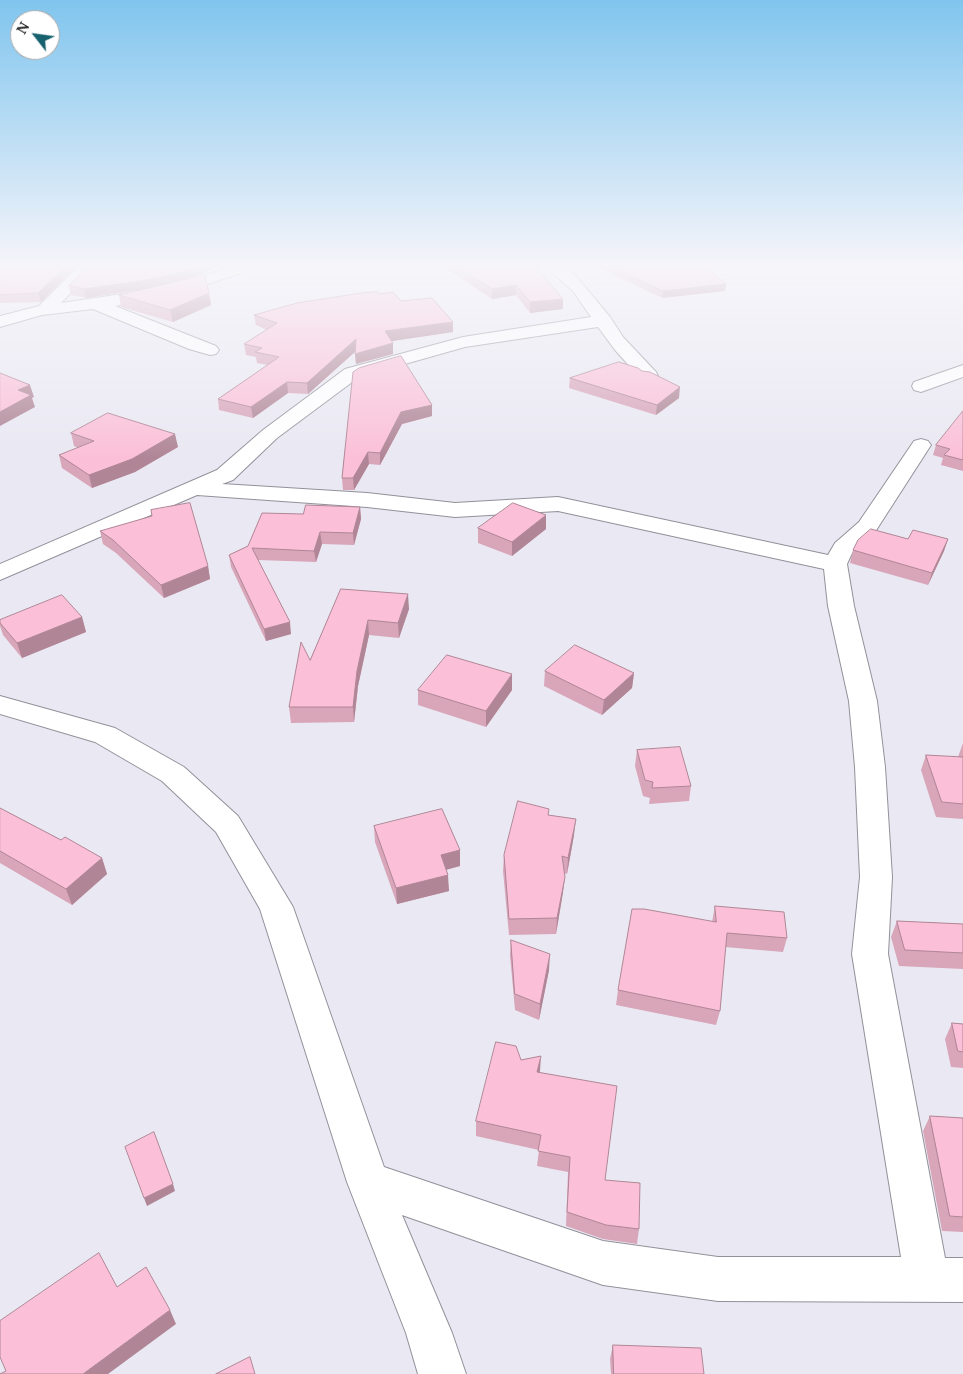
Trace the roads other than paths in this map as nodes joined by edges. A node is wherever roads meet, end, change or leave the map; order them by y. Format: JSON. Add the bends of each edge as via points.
{"nodes":[{"id":1,"x":154,"y":329,"type":"edge"},
{"id":2,"x":543,"y":329,"type":"edge"},
{"id":3,"x":609,"y":329,"type":"edge"},
{"id":4,"x":210,"y":350,"type":"dead end"},
{"id":5,"x":963,"y":371,"type":"edge"},
{"id":6,"x":649,"y":376,"type":"edge"},
{"id":7,"x":921,"y":386,"type":"dead end"},
{"id":8,"x":921,"y":445,"type":"dead end"},
{"id":9,"x":196,"y":488,"type":"junction"},
{"id":10,"x":835,"y":564,"type":"junction"},
{"id":11,"x":0,"y":573,"type":"edge"},
{"id":12,"x":0,"y":705,"type":"edge"},
{"id":13,"x":368,"y":1182,"type":"junction"},
{"id":14,"x":945,"y":1279,"type":"edge"},
{"id":15,"x":442,"y":1374,"type":"edge"}],
"edges":[{"from":1,"to":4,"type":"street"},
{"from":2,"to":9,"type":"street","via":[[462,342],[352,373],[270,434],[225,475]]},
{"from":3,"to":6,"type":"street"},
{"from":5,"to":7,"type":"street"},
{"from":8,"to":10,"type":"street","via":[[867,527],[844,548]]},
{"from":9,"to":10,"type":"street","via":[[311,495],[456,510],[558,504]]},
{"from":9,"to":11,"type":"street"},
{"from":10,"to":14,"type":"street","via":[[840,606],[863,701],[870,767],[876,877],[870,954]]},
{"from":12,"to":13,"type":"street","via":[[105,735],[173,774],[227,824],[276,906]]},
{"from":13,"to":14,"type":"street","via":[[603,1263],[718,1279]]},
{"from":13,"to":15,"type":"street","via":[[429,1333]]}]}
